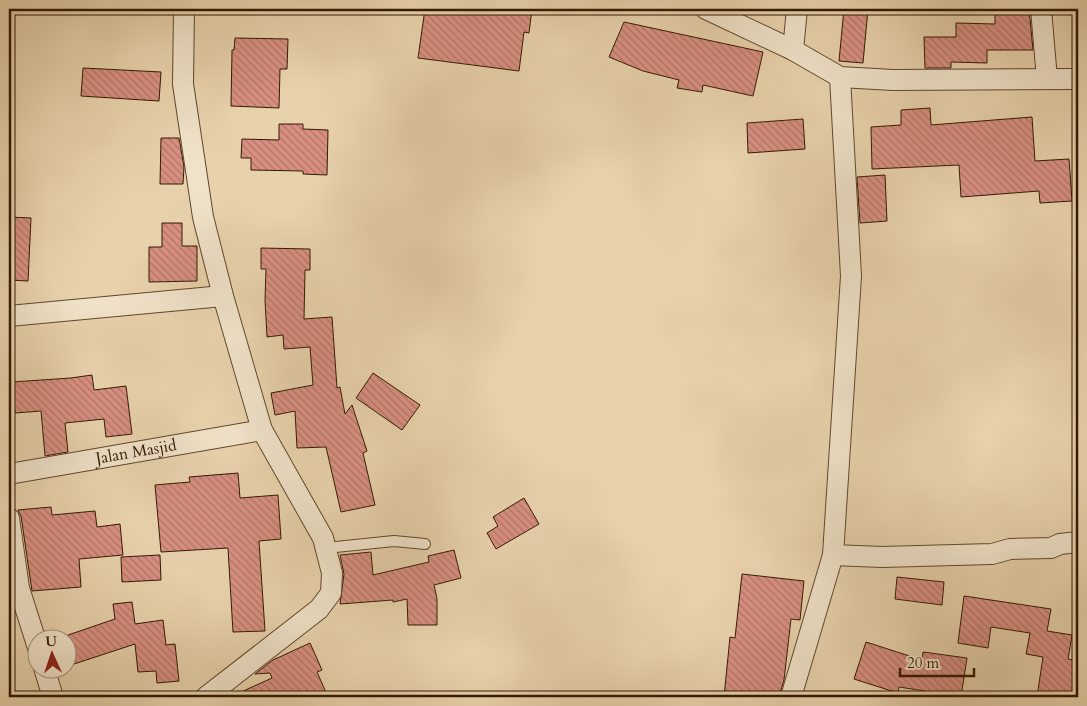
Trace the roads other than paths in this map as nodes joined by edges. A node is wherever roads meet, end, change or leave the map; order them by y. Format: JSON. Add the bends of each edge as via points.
{"nodes":[{"id":1,"x":184,"y":9,"type":"edge"},
{"id":2,"x":706,"y":9,"type":"edge"},
{"id":3,"x":797,"y":9,"type":"edge"},
{"id":4,"x":1041,"y":9,"type":"edge"},
{"id":5,"x":793,"y":50,"type":"junction"},
{"id":6,"x":840,"y":77,"type":"junction"},
{"id":7,"x":1047,"y":79,"type":"junction"},
{"id":8,"x":1078,"y":79,"type":"edge"},
{"id":9,"x":222,"y":296,"type":"junction"},
{"id":10,"x":9,"y":316,"type":"edge"},
{"id":11,"x":262,"y":430,"type":"junction"},
{"id":12,"x":9,"y":474,"type":"edge"},
{"id":13,"x":9,"y":518,"type":"edge"},
{"id":14,"x":1078,"y":542,"type":"edge"},
{"id":15,"x":425,"y":544,"type":"dead end"},
{"id":16,"x":326,"y":548,"type":"junction"},
{"id":17,"x":833,"y":556,"type":"junction"},
{"id":18,"x":32,"y":628,"type":"edge"},
{"id":19,"x":47,"y":678,"type":"edge"},
{"id":20,"x":53,"y":697,"type":"edge"},
{"id":21,"x":206,"y":697,"type":"edge"},
{"id":22,"x":791,"y":697,"type":"edge"}],
"edges":[{"from":1,"to":9,"type":"street","via":[[184,93],[203,217]]},
{"from":2,"to":5,"type":"street"},
{"from":3,"to":5,"type":"street"},
{"from":4,"to":7,"type":"street"},
{"from":5,"to":6,"type":"street"},
{"from":6,"to":7,"type":"street"},
{"from":6,"to":17,"type":"street","via":[[851,276]]},
{"from":7,"to":8,"type":"street"},
{"from":9,"to":10,"type":"street"},
{"from":9,"to":11,"type":"street"},
{"from":11,"to":12,"type":"street","name":"Jalan Masjid"},
{"from":11,"to":16,"type":"street"},
{"from":13,"to":18,"type":"street","via":[[19,588]]},
{"from":14,"to":17,"type":"street","via":[[992,554]]},
{"from":15,"to":16,"type":"lane","via":[[394,541]]},
{"from":16,"to":21,"type":"street","via":[[332,573],[330,593],[319,609]]},
{"from":17,"to":22,"type":"street"},
{"from":19,"to":20,"type":"street"}]}
